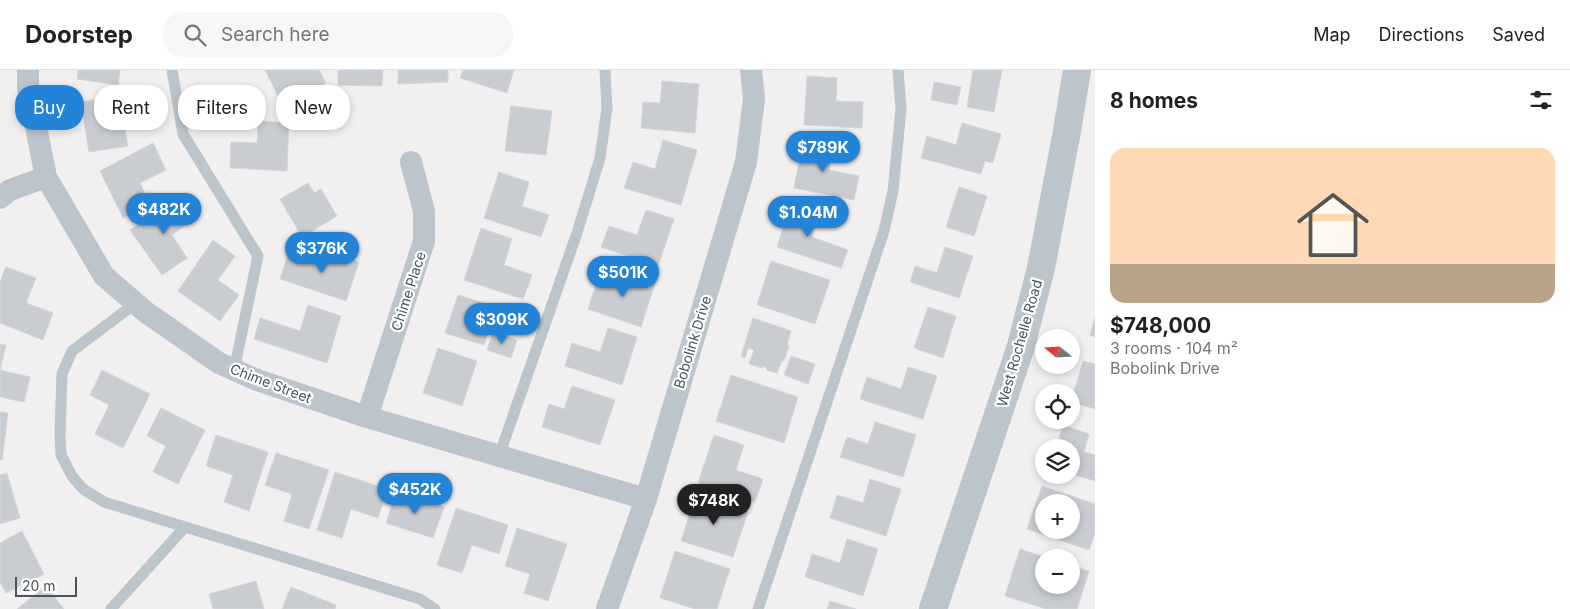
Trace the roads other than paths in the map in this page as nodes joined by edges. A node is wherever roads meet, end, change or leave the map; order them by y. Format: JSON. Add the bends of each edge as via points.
{"nodes":[{"id":1,"x":28,"y":70,"type":"edge"},
{"id":2,"x":172,"y":70,"type":"edge"},
{"id":3,"x":604,"y":70,"type":"edge"},
{"id":4,"x":751,"y":70,"type":"edge"},
{"id":5,"x":898,"y":70,"type":"edge"},
{"id":6,"x":1077,"y":70,"type":"edge"},
{"id":7,"x":411,"y":162,"type":"dead end"},
{"id":8,"x":46,"y":177,"type":"junction"},
{"id":9,"x":0,"y":198,"type":"edge"},
{"id":10,"x":136,"y":303,"type":"junction"},
{"id":11,"x":234,"y":370,"type":"junction"},
{"id":12,"x":367,"y":417,"type":"junction"},
{"id":13,"x":499,"y":456,"type":"junction"},
{"id":14,"x":646,"y":499,"type":"junction"},
{"id":15,"x":186,"y":527,"type":"junction"},
{"id":16,"x":111,"y":609,"type":"edge"},
{"id":17,"x":435,"y":609,"type":"edge"},
{"id":18,"x":607,"y":609,"type":"edge"},
{"id":19,"x":758,"y":609,"type":"edge"},
{"id":20,"x":933,"y":609,"type":"edge"}],
"edges":[{"from":1,"to":8,"type":"street","name":"Chime Street","via":[[28,86]]},
{"from":2,"to":11,"type":"lane","via":[[183,134],[258,256]]},
{"from":3,"to":13,"type":"lane","via":[[607,108],[600,158]]},
{"from":4,"to":14,"type":"street","name":"Bobolink Drive","via":[[754,99],[746,162]]},
{"from":5,"to":19,"type":"lane","via":[[900,118],[893,191],[884,231]]},
{"from":6,"to":20,"type":"street","name":"West Rochelle Road","via":[[1041,268],[1021,346]]},
{"from":7,"to":12,"type":"street","name":"Chime Place","via":[[424,211],[424,241]]},
{"from":8,"to":9,"type":"street","via":[[10,190]]},
{"from":8,"to":10,"type":"street","name":"Chime Street","via":[[104,276]]},
{"from":10,"to":11,"type":"street","name":"Chime Street"},
{"from":10,"to":15,"type":"lane","via":[[72,351],[62,374],[62,455],[72,476],[83,489],[104,502]]},
{"from":11,"to":12,"type":"street","name":"Chime Street"},
{"from":12,"to":13,"type":"street","name":"Chime Street"},
{"from":13,"to":14,"type":"street","name":"Chime Street"},
{"from":14,"to":18,"type":"street","name":"Bobolink Drive"},
{"from":15,"to":16,"type":"lane"},
{"from":15,"to":17,"type":"lane","via":[[420,598]]}]}
